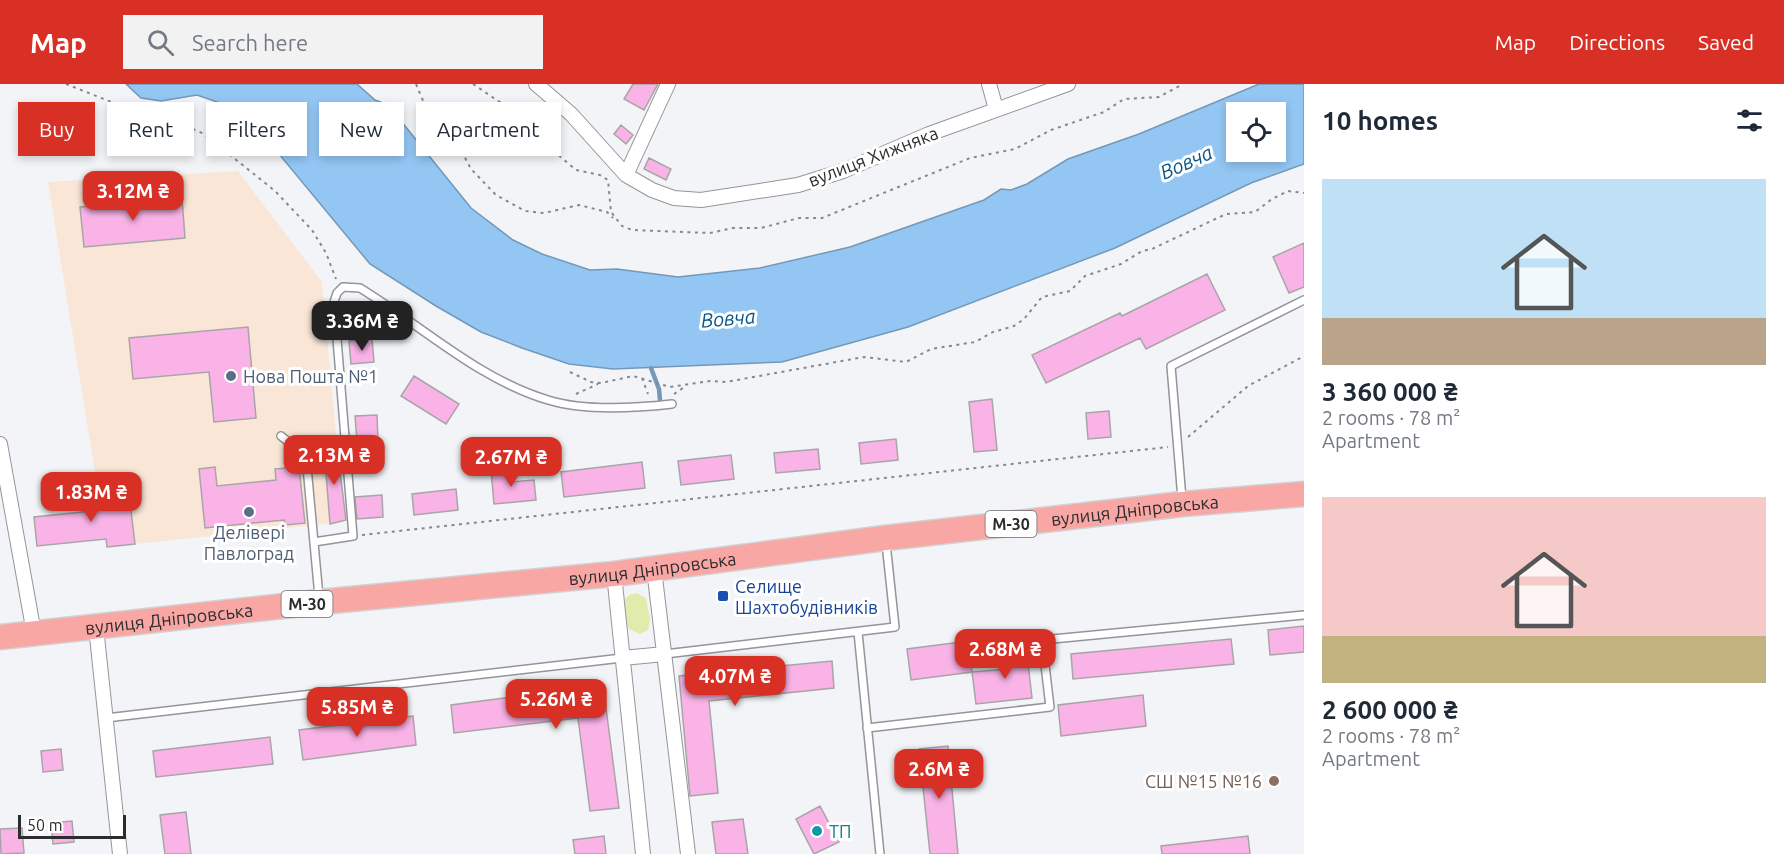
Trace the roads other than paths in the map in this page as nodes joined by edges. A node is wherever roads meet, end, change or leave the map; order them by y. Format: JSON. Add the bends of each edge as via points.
{"nodes":[{"id":1,"x":536,"y":84,"type":"edge"},
{"id":2,"x":668,"y":84,"type":"edge"},
{"id":3,"x":989,"y":84,"type":"edge"},
{"id":4,"x":1068,"y":84,"type":"edge"},
{"id":5,"x":996,"y":109,"type":"junction"},
{"id":6,"x":626,"y":175,"type":"junction"},
{"id":7,"x":1304,"y":300,"type":"edge"},
{"id":8,"x":672,"y":404,"type":"dead end"},
{"id":9,"x":281,"y":436,"type":"dead end"},
{"id":10,"x":0,"y":444,"type":"edge"},
{"id":11,"x":1304,"y":494,"type":"edge"},
{"id":12,"x":1183,"y":504,"type":"junction"},
{"id":13,"x":885,"y":538,"type":"junction"},
{"id":14,"x":314,"y":542,"type":"junction"},
{"id":15,"x":654,"y":569,"type":"junction"},
{"id":16,"x":614,"y":574,"type":"junction"},
{"id":17,"x":320,"y":602,"type":"junction"},
{"id":18,"x":1304,"y":615,"type":"edge"},
{"id":19,"x":96,"y":627,"type":"junction"},
{"id":20,"x":858,"y":632,"type":"junction"},
{"id":21,"x":34,"y":633,"type":"junction"},
{"id":22,"x":0,"y":637,"type":"edge"},
{"id":23,"x":665,"y":654,"type":"junction"},
{"id":24,"x":622,"y":658,"type":"junction"},
{"id":25,"x":106,"y":718,"type":"junction"},
{"id":26,"x":867,"y":729,"type":"junction"},
{"id":27,"x":120,"y":854,"type":"edge"},
{"id":28,"x":642,"y":854,"type":"edge"},
{"id":29,"x":688,"y":854,"type":"edge"},
{"id":30,"x":880,"y":854,"type":"edge"}],
"edges":[{"from":1,"to":6,"type":"street","name":"вулиця Хижняка","via":[[571,114]]},
{"from":2,"to":6,"type":"street"},
{"from":3,"to":5,"type":"street"},
{"from":4,"to":5,"type":"street","name":"вулиця Хижняка"},
{"from":5,"to":6,"type":"street","name":"вулиця Хижняка","via":[[843,171],[798,185],[701,200],[674,198]]},
{"from":7,"to":12,"type":"lane","via":[[1171,366]]},
{"from":8,"to":14,"type":"lane","via":[[615,408],[550,401],[484,372],[360,288],[343,287],[334,302],[353,536]]},
{"from":9,"to":14,"type":"lane","via":[[306,456]]},
{"from":10,"to":21,"type":"street"},
{"from":11,"to":12,"type":"highway","name":"вулиця Дніпровська","number":"М-30"},
{"from":12,"to":13,"type":"highway","name":"вулиця Дніпровська","number":"М-30"},
{"from":13,"to":15,"type":"highway","name":"вулиця Дніпровська","number":"М-30"},
{"from":13,"to":20,"type":"lane","via":[[895,627]]},
{"from":14,"to":17,"type":"lane"},
{"from":15,"to":16,"type":"highway","name":"вулиця Дніпровська","number":"М-30"},
{"from":15,"to":23,"type":"street"},
{"from":16,"to":17,"type":"highway","name":"вулиця Дніпровська","number":"М-30"},
{"from":16,"to":24,"type":"street"},
{"from":17,"to":19,"type":"highway","name":"вулиця Дніпровська","number":"М-30"},
{"from":18,"to":26,"type":"lane","via":[[1042,640],[1050,708]]},
{"from":19,"to":21,"type":"highway","name":"вулиця Дніпровська","number":"М-30"},
{"from":19,"to":25,"type":"street"},
{"from":20,"to":23,"type":"lane"},
{"from":20,"to":26,"type":"lane"},
{"from":21,"to":22,"type":"highway","name":"вулиця Дніпровська","number":"М-30"},
{"from":23,"to":24,"type":"street"},
{"from":23,"to":29,"type":"street"},
{"from":24,"to":25,"type":"lane"},
{"from":24,"to":28,"type":"street"},
{"from":25,"to":27,"type":"street"},
{"from":26,"to":30,"type":"lane"}]}
